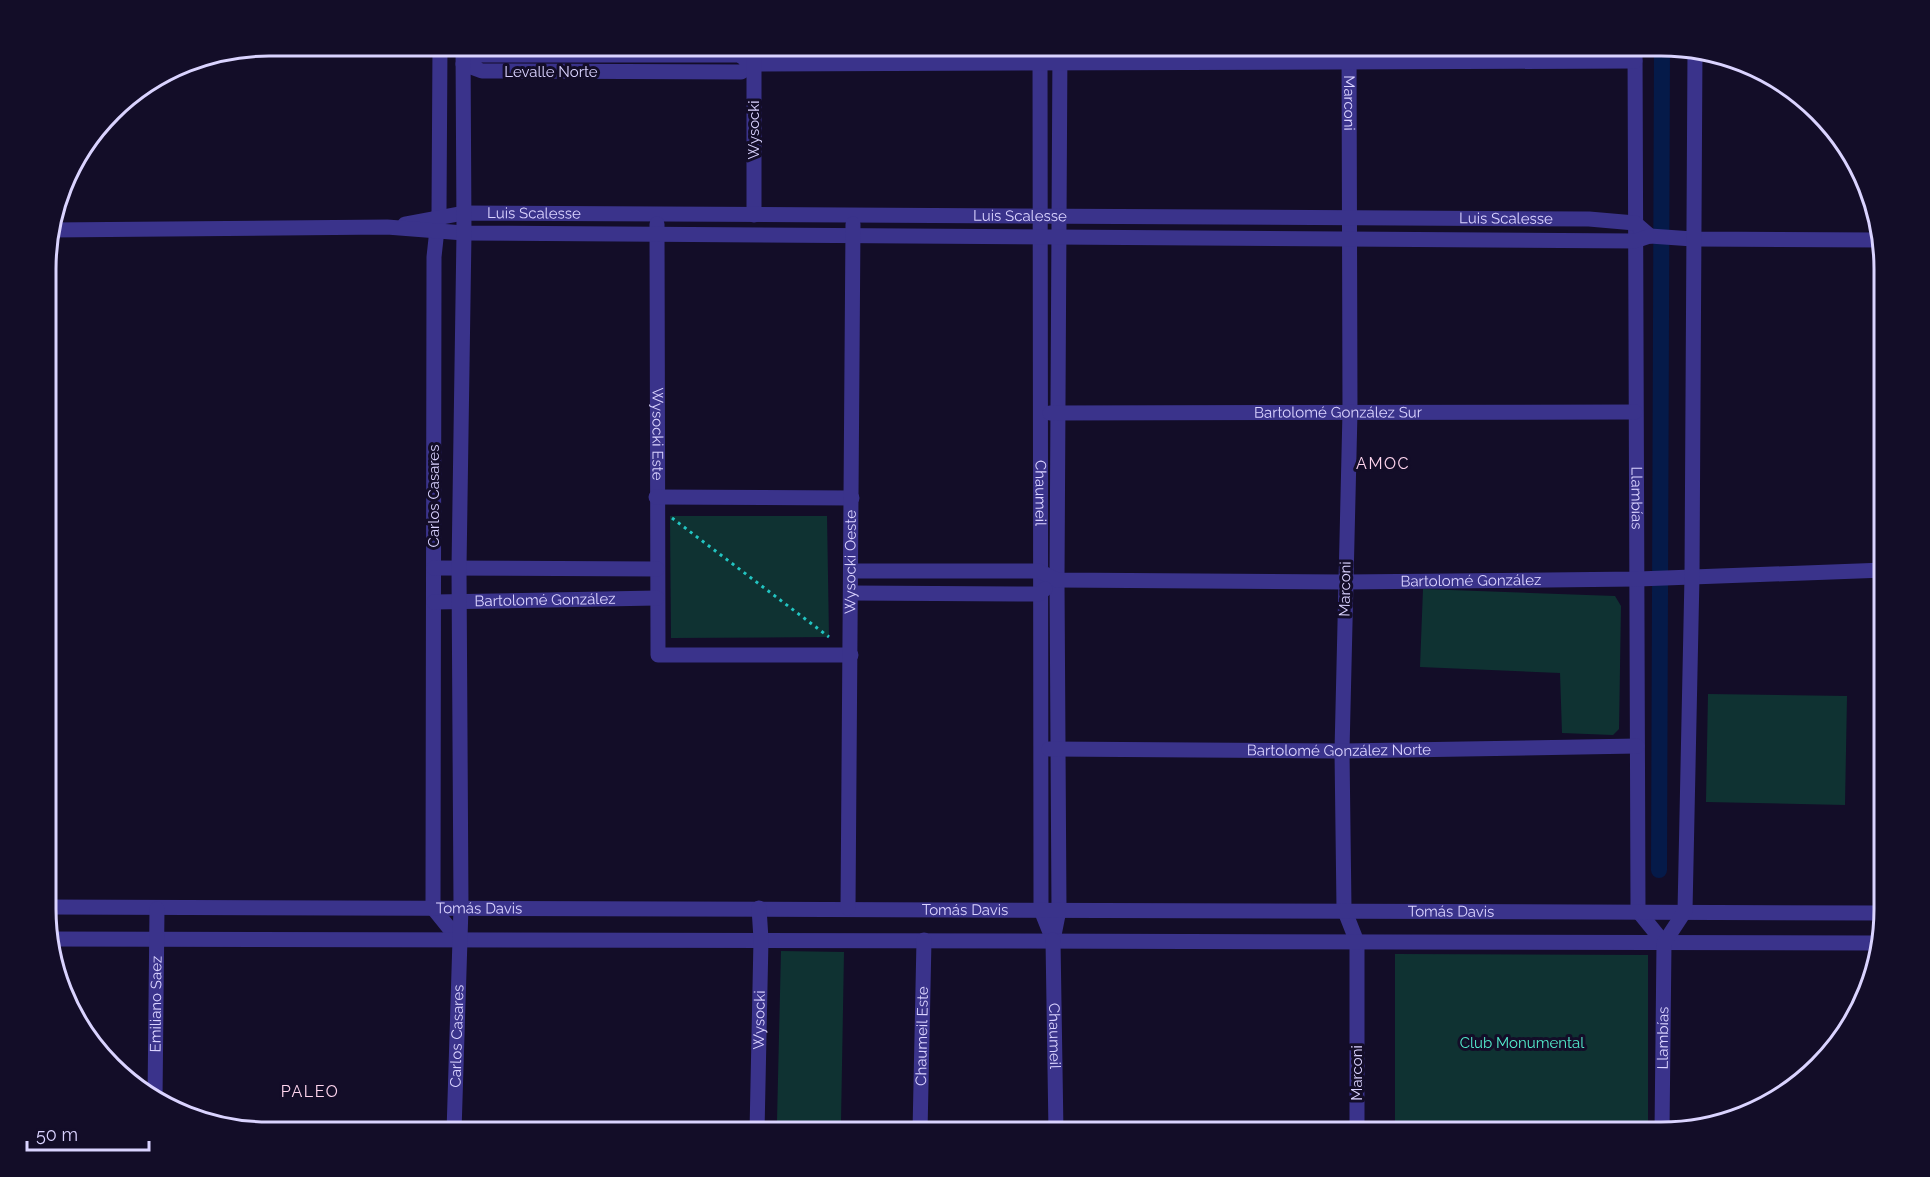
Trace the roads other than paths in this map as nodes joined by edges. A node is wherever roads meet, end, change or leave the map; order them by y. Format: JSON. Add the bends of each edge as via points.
{"nodes":[{"id":1,"x":440,"y":55,"type":"edge"},
{"id":2,"x":463,"y":55,"type":"edge"},
{"id":3,"x":754,"y":55,"type":"edge"},
{"id":4,"x":1040,"y":55,"type":"edge"},
{"id":5,"x":1060,"y":55,"type":"edge"},
{"id":6,"x":1349,"y":55,"type":"edge"},
{"id":7,"x":1468,"y":55,"type":"edge"},
{"id":8,"x":1593,"y":55,"type":"edge"},
{"id":9,"x":1635,"y":55,"type":"edge"},
{"id":10,"x":1695,"y":58,"type":"edge"},
{"id":11,"x":1349,"y":61,"type":"junction"},
{"id":12,"x":1468,"y":61,"type":"junction"},
{"id":13,"x":1040,"y":63,"type":"junction"},
{"id":14,"x":1060,"y":63,"type":"junction"},
{"id":15,"x":463,"y":64,"type":"junction"},
{"id":16,"x":754,"y":64,"type":"junction"},
{"id":17,"x":464,"y":213,"type":"junction"},
{"id":18,"x":657,"y":214,"type":"junction"},
{"id":19,"x":753,"y":215,"type":"junction"},
{"id":20,"x":853,"y":215,"type":"junction"},
{"id":21,"x":1060,"y":215,"type":"junction"},
{"id":22,"x":1040,"y":216,"type":"junction"},
{"id":23,"x":1351,"y":216,"type":"junction"},
{"id":24,"x":1635,"y":223,"type":"junction"},
{"id":25,"x":438,"y":225,"type":"junction"},
{"id":26,"x":59,"y":230,"type":"edge"},
{"id":27,"x":464,"y":233,"type":"junction"},
{"id":28,"x":658,"y":234,"type":"junction"},
{"id":29,"x":853,"y":234,"type":"junction"},
{"id":30,"x":1040,"y":236,"type":"junction"},
{"id":31,"x":1650,"y":236,"type":"junction"},
{"id":32,"x":1060,"y":237,"type":"junction"},
{"id":33,"x":1351,"y":237,"type":"junction"},
{"id":34,"x":1693,"y":239,"type":"junction"},
{"id":35,"x":1873,"y":240,"type":"edge"},
{"id":36,"x":1635,"y":241,"type":"junction"},
{"id":37,"x":1059,"y":412,"type":"junction"},
{"id":38,"x":1350,"y":412,"type":"junction"},
{"id":39,"x":1635,"y":412,"type":"junction"},
{"id":40,"x":1040,"y":413,"type":"junction"},
{"id":41,"x":656,"y":497,"type":"junction"},
{"id":42,"x":852,"y":498,"type":"junction"},
{"id":43,"x":434,"y":568,"type":"junction"},
{"id":44,"x":459,"y":568,"type":"junction"},
{"id":45,"x":657,"y":569,"type":"junction"},
{"id":46,"x":1874,"y":570,"type":"edge"},
{"id":47,"x":851,"y":571,"type":"junction"},
{"id":48,"x":1039,"y":571,"type":"junction"},
{"id":49,"x":1692,"y":576,"type":"junction"},
{"id":50,"x":1645,"y":579,"type":"junction"},
{"id":51,"x":1057,"y":580,"type":"junction"},
{"id":52,"x":1345,"y":582,"type":"junction"},
{"id":53,"x":851,"y":593,"type":"junction"},
{"id":54,"x":1039,"y":594,"type":"junction"},
{"id":55,"x":657,"y":598,"type":"junction"},
{"id":56,"x":459,"y":600,"type":"junction"},
{"id":57,"x":434,"y":602,"type":"junction"},
{"id":58,"x":850,"y":655,"type":"junction"},
{"id":59,"x":1637,"y":746,"type":"junction"},
{"id":60,"x":1040,"y":748,"type":"junction"},
{"id":61,"x":1059,"y":749,"type":"junction"},
{"id":62,"x":1342,"y":751,"type":"junction"},
{"id":63,"x":56,"y":907,"type":"edge"},
{"id":64,"x":433,"y":908,"type":"junction"},
{"id":65,"x":461,"y":908,"type":"junction"},
{"id":66,"x":759,"y":908,"type":"junction"},
{"id":67,"x":848,"y":908,"type":"junction"},
{"id":68,"x":157,"y":909,"type":"junction"},
{"id":69,"x":1344,"y":909,"type":"junction"},
{"id":70,"x":1041,"y":910,"type":"junction"},
{"id":71,"x":1059,"y":910,"type":"junction"},
{"id":72,"x":1638,"y":911,"type":"junction"},
{"id":73,"x":1685,"y":911,"type":"junction"},
{"id":74,"x":1874,"y":912,"type":"edge"},
{"id":75,"x":58,"y":939,"type":"edge"},
{"id":76,"x":458,"y":939,"type":"junction"},
{"id":77,"x":761,"y":939,"type":"junction"},
{"id":78,"x":156,"y":940,"type":"junction"},
{"id":79,"x":924,"y":940,"type":"junction"},
{"id":80,"x":1053,"y":940,"type":"junction"},
{"id":81,"x":1357,"y":942,"type":"junction"},
{"id":82,"x":1664,"y":943,"type":"junction"},
{"id":83,"x":1872,"y":943,"type":"edge"},
{"id":84,"x":155,"y":1089,"type":"edge"},
{"id":85,"x":454,"y":1122,"type":"edge"},
{"id":86,"x":757,"y":1122,"type":"edge"},
{"id":87,"x":920,"y":1122,"type":"edge"},
{"id":88,"x":1056,"y":1122,"type":"edge"},
{"id":89,"x":1357,"y":1122,"type":"edge"},
{"id":90,"x":1662,"y":1122,"type":"edge"}],
"edges":[{"from":1,"to":25,"type":"street","name":"Carlos Casares"},
{"from":2,"to":15,"type":"street","name":"Carlos Casares"},
{"from":3,"to":16,"type":"street","name":"Wysocki"},
{"from":4,"to":13,"type":"street","name":"Chaumeil"},
{"from":5,"to":14,"type":"street","name":"Chaumeil"},
{"from":6,"to":11,"type":"street","name":"Marconi"},
{"from":7,"to":12,"type":"street"},
{"from":8,"to":12,"type":"street","name":"Levalle Norte"},
{"from":9,"to":24,"type":"street","name":"Llambías"},
{"from":10,"to":34,"type":"street"},
{"from":11,"to":12,"type":"street","name":"Levalle Norte"},
{"from":11,"to":14,"type":"street","name":"Levalle Norte"},
{"from":11,"to":23,"type":"street","name":"Marconi"},
{"from":13,"to":14,"type":"street","name":"Levalle Norte"},
{"from":13,"to":16,"type":"street","name":"Levalle Norte"},
{"from":13,"to":22,"type":"street","name":"Chaumeil"},
{"from":14,"to":21,"type":"street","name":"Chaumeil"},
{"from":15,"to":16,"type":"street","name":"Levalle Norte","via":[[480,55],[739,55]]},
{"from":15,"to":17,"type":"street","name":"Carlos Casares"},
{"from":16,"to":19,"type":"street","name":"Wysocki"},
{"from":17,"to":18,"type":"street","name":"Luis Scalesse"},
{"from":17,"to":25,"type":"street","name":"Luis Scalesse"},
{"from":17,"to":27,"type":"street","name":"Carlos Casares"},
{"from":18,"to":19,"type":"street","name":"Luis Scalesse"},
{"from":18,"to":28,"type":"street","name":"Wysocki Este"},
{"from":19,"to":20,"type":"street","name":"Luis Scalesse"},
{"from":20,"to":22,"type":"street","name":"Luis Scalesse"},
{"from":20,"to":29,"type":"street","name":"Wysocki Oeste"},
{"from":21,"to":22,"type":"street","name":"Luis Scalesse"},
{"from":21,"to":23,"type":"street","name":"Luis Scalesse"},
{"from":21,"to":32,"type":"street","name":"Chaumeil"},
{"from":22,"to":30,"type":"street","name":"Chaumeil"},
{"from":23,"to":24,"type":"street","name":"Luis Scalesse"},
{"from":23,"to":33,"type":"street","name":"Marconi"},
{"from":24,"to":31,"type":"street"},
{"from":24,"to":36,"type":"street","name":"Llambías"},
{"from":25,"to":26,"type":"street","name":"Luis Scalesse"},
{"from":25,"to":27,"type":"street","name":"Luis Scalesse"},
{"from":25,"to":43,"type":"street","name":"Carlos Casares","via":[[434,257]]},
{"from":27,"to":28,"type":"street","name":"Luis Scalesse"},
{"from":27,"to":44,"type":"street","name":"Carlos Casares"},
{"from":28,"to":29,"type":"street","name":"Luis Scalesse"},
{"from":28,"to":41,"type":"street","name":"Wysocki Este"},
{"from":29,"to":30,"type":"street","name":"Luis Scalesse"},
{"from":29,"to":42,"type":"street","name":"Wysocki Oeste"},
{"from":30,"to":32,"type":"street","name":"Luis Scalesse"},
{"from":30,"to":40,"type":"street","name":"Chaumeil"},
{"from":31,"to":34,"type":"street","name":"Luis Scalesse"},
{"from":31,"to":36,"type":"street","name":"Luis Scalesse"},
{"from":32,"to":33,"type":"street","name":"Luis Scalesse"},
{"from":32,"to":37,"type":"street","name":"Chaumeil"},
{"from":33,"to":36,"type":"street","name":"Luis Scalesse"},
{"from":33,"to":38,"type":"street","name":"Marconi"},
{"from":34,"to":35,"type":"street","name":"Luis Scalesse"},
{"from":34,"to":49,"type":"street"},
{"from":36,"to":39,"type":"street","name":"Llambías"},
{"from":37,"to":38,"type":"street","name":"Bartolomé González Sur"},
{"from":37,"to":40,"type":"street","name":"Bartolomé González Sur"},
{"from":37,"to":51,"type":"street","name":"Chaumeil"},
{"from":38,"to":39,"type":"street","name":"Bartolomé González Sur"},
{"from":38,"to":52,"type":"street","name":"Marconi"},
{"from":39,"to":50,"type":"street","name":"Llambías"},
{"from":40,"to":48,"type":"street","name":"Chaumeil"},
{"from":41,"to":42,"type":"street"},
{"from":41,"to":45,"type":"street","name":"Wysocki Este"},
{"from":42,"to":47,"type":"street","name":"Wysocki Oeste"},
{"from":43,"to":44,"type":"street","name":"Bartolomé González"},
{"from":43,"to":57,"type":"street","name":"Carlos Casares"},
{"from":44,"to":45,"type":"street","name":"Bartolomé González"},
{"from":44,"to":56,"type":"street","name":"Carlos Casares"},
{"from":45,"to":55,"type":"street","name":"Wysocki Este"},
{"from":46,"to":49,"type":"street","name":"Bartolomé González"},
{"from":47,"to":48,"type":"street","name":"Bartolomé González"},
{"from":47,"to":53,"type":"street","name":"Wysocki Oeste"},
{"from":48,"to":51,"type":"street","name":"Bartolomé González"},
{"from":48,"to":54,"type":"street","name":"Chaumeil"},
{"from":49,"to":50,"type":"street","name":"Bartolomé González"},
{"from":49,"to":73,"type":"street"},
{"from":50,"to":52,"type":"street","name":"Bartolomé González"},
{"from":50,"to":59,"type":"street","name":"Llambías"},
{"from":51,"to":52,"type":"street","name":"Bartolomé González"},
{"from":51,"to":54,"type":"street"},
{"from":51,"to":61,"type":"street","name":"Chaumeil"},
{"from":52,"to":62,"type":"street","name":"Marconi"},
{"from":53,"to":54,"type":"street"},
{"from":53,"to":58,"type":"street","name":"Wysocki Oeste"},
{"from":54,"to":60,"type":"street","name":"Chaumeil"},
{"from":55,"to":56,"type":"street","name":"Bartolomé González"},
{"from":55,"to":58,"type":"street","name":"Wysocki Este","via":[[658,655]]},
{"from":56,"to":57,"type":"street","name":"Bartolomé González"},
{"from":56,"to":65,"type":"street","name":"Carlos Casares"},
{"from":57,"to":64,"type":"street","name":"Carlos Casares"},
{"from":58,"to":67,"type":"street","name":"Wysocki Oeste"},
{"from":59,"to":62,"type":"street","name":"Bartolomé González Norte"},
{"from":59,"to":72,"type":"street","name":"Llambías"},
{"from":60,"to":61,"type":"street","name":"Bartolomé González Norte"},
{"from":60,"to":70,"type":"street","name":"Chaumeil"},
{"from":61,"to":62,"type":"street","name":"Bartolomé González Norte"},
{"from":61,"to":71,"type":"street","name":"Chaumeil"},
{"from":62,"to":69,"type":"street","name":"Marconi"},
{"from":63,"to":68,"type":"street","name":"Tomás Davis"},
{"from":64,"to":65,"type":"street","name":"Tomás Davis"},
{"from":64,"to":68,"type":"street","name":"Tomás Davis"},
{"from":64,"to":76,"type":"street"},
{"from":65,"to":66,"type":"street","name":"Tomás Davis"},
{"from":65,"to":76,"type":"street","name":"Carlos Casares"},
{"from":66,"to":67,"type":"street","name":"Tomás Davis"},
{"from":66,"to":77,"type":"street","name":"Wysocki"},
{"from":67,"to":70,"type":"street","name":"Tomás Davis"},
{"from":68,"to":78,"type":"street","name":"Emiliano Saez"},
{"from":69,"to":71,"type":"street","name":"Tomás Davis"},
{"from":69,"to":72,"type":"street","name":"Tomás Davis"},
{"from":69,"to":81,"type":"street","name":"Marconi"},
{"from":70,"to":71,"type":"street","name":"Tomás Davis"},
{"from":70,"to":80,"type":"street","name":"Chaumeil"},
{"from":71,"to":80,"type":"street","name":"Chaumeil"},
{"from":72,"to":73,"type":"street","name":"Tomás Davis"},
{"from":72,"to":82,"type":"street"},
{"from":73,"to":74,"type":"street","name":"Tomás Davis"},
{"from":73,"to":82,"type":"street"},
{"from":75,"to":78,"type":"street","name":"Tomás Davis"},
{"from":76,"to":77,"type":"street","name":"Tomás Davis"},
{"from":76,"to":78,"type":"street","name":"Tomás Davis"},
{"from":76,"to":85,"type":"street","name":"Carlos Casares"},
{"from":77,"to":79,"type":"street","name":"Tomás Davis"},
{"from":77,"to":86,"type":"street","name":"Wysocki"},
{"from":78,"to":84,"type":"street","name":"Emiliano Saez"},
{"from":79,"to":80,"type":"street","name":"Tomás Davis"},
{"from":79,"to":87,"type":"street","name":"Chaumeil Este"},
{"from":80,"to":81,"type":"street","name":"Tomás Davis"},
{"from":80,"to":88,"type":"street","name":"Chaumeil"},
{"from":81,"to":82,"type":"street","name":"Tomás Davis"},
{"from":81,"to":89,"type":"street","name":"Marconi"},
{"from":82,"to":83,"type":"street","name":"Tomás Davis"},
{"from":82,"to":90,"type":"street","name":"Llambías"}]}
